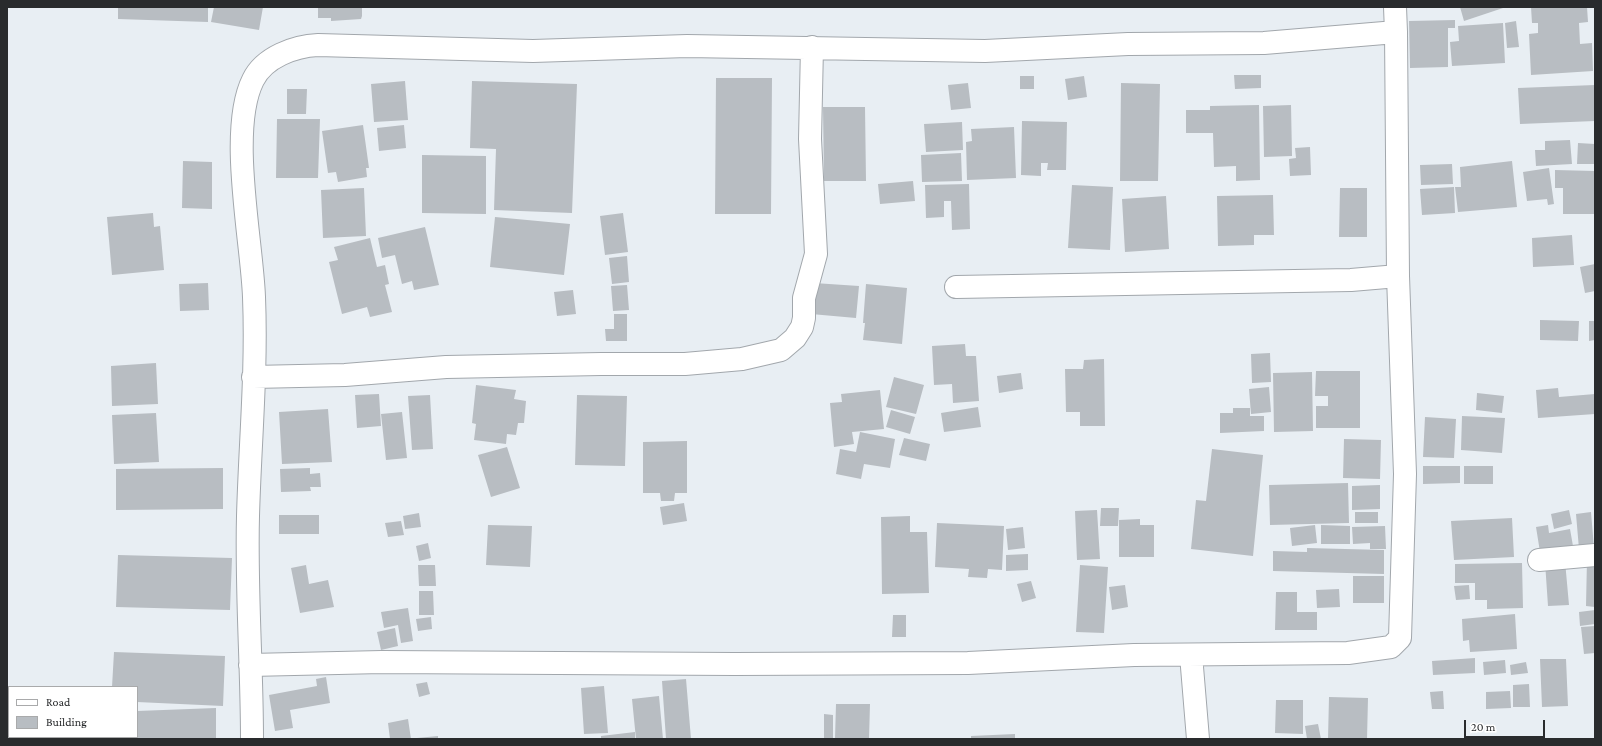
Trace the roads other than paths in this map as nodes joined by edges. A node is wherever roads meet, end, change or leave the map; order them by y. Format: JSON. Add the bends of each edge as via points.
{"nodes":[{"id":1,"x":1395,"y":7,"type":"edge"},
{"id":2,"x":1396,"y":32,"type":"junction"},
{"id":3,"x":812,"y":47,"type":"junction"},
{"id":4,"x":1398,"y":276,"type":"junction"},
{"id":5,"x":956,"y":287,"type":"dead end"},
{"id":6,"x":253,"y":377,"type":"junction"},
{"id":7,"x":1595,"y":555,"type":"edge"},
{"id":8,"x":1539,"y":560,"type":"dead end"},
{"id":9,"x":1191,"y":655,"type":"junction"},
{"id":10,"x":250,"y":664,"type":"junction"},
{"id":11,"x":252,"y":739,"type":"edge"},
{"id":12,"x":1198,"y":739,"type":"edge"}],
"edges":[{"from":1,"to":2,"type":"street"},
{"from":2,"to":3,"type":"street","via":[[1264,43],[1128,44],[984,51]]},
{"from":2,"to":4,"type":"street"},
{"from":3,"to":6,"type":"street","via":[[810,139],[816,254],[804,298],[802,327],[795,338],[781,350],[742,359],[685,364],[446,367],[346,375]]},
{"from":3,"to":6,"type":"street","via":[[687,46],[533,52],[305,45],[278,55],[253,79],[246,100],[244,118],[242,156],[254,296]]},
{"from":4,"to":5,"type":"street","via":[[1351,280]]},
{"from":4,"to":9,"type":"street","via":[[1405,474],[1400,638],[1391,647],[1348,653]]},
{"from":6,"to":10,"type":"street","via":[[248,567]]},
{"from":7,"to":8,"type":"street"},
{"from":9,"to":10,"type":"street","via":[[868,664]]},
{"from":9,"to":12,"type":"street"},
{"from":10,"to":11,"type":"street"}]}
